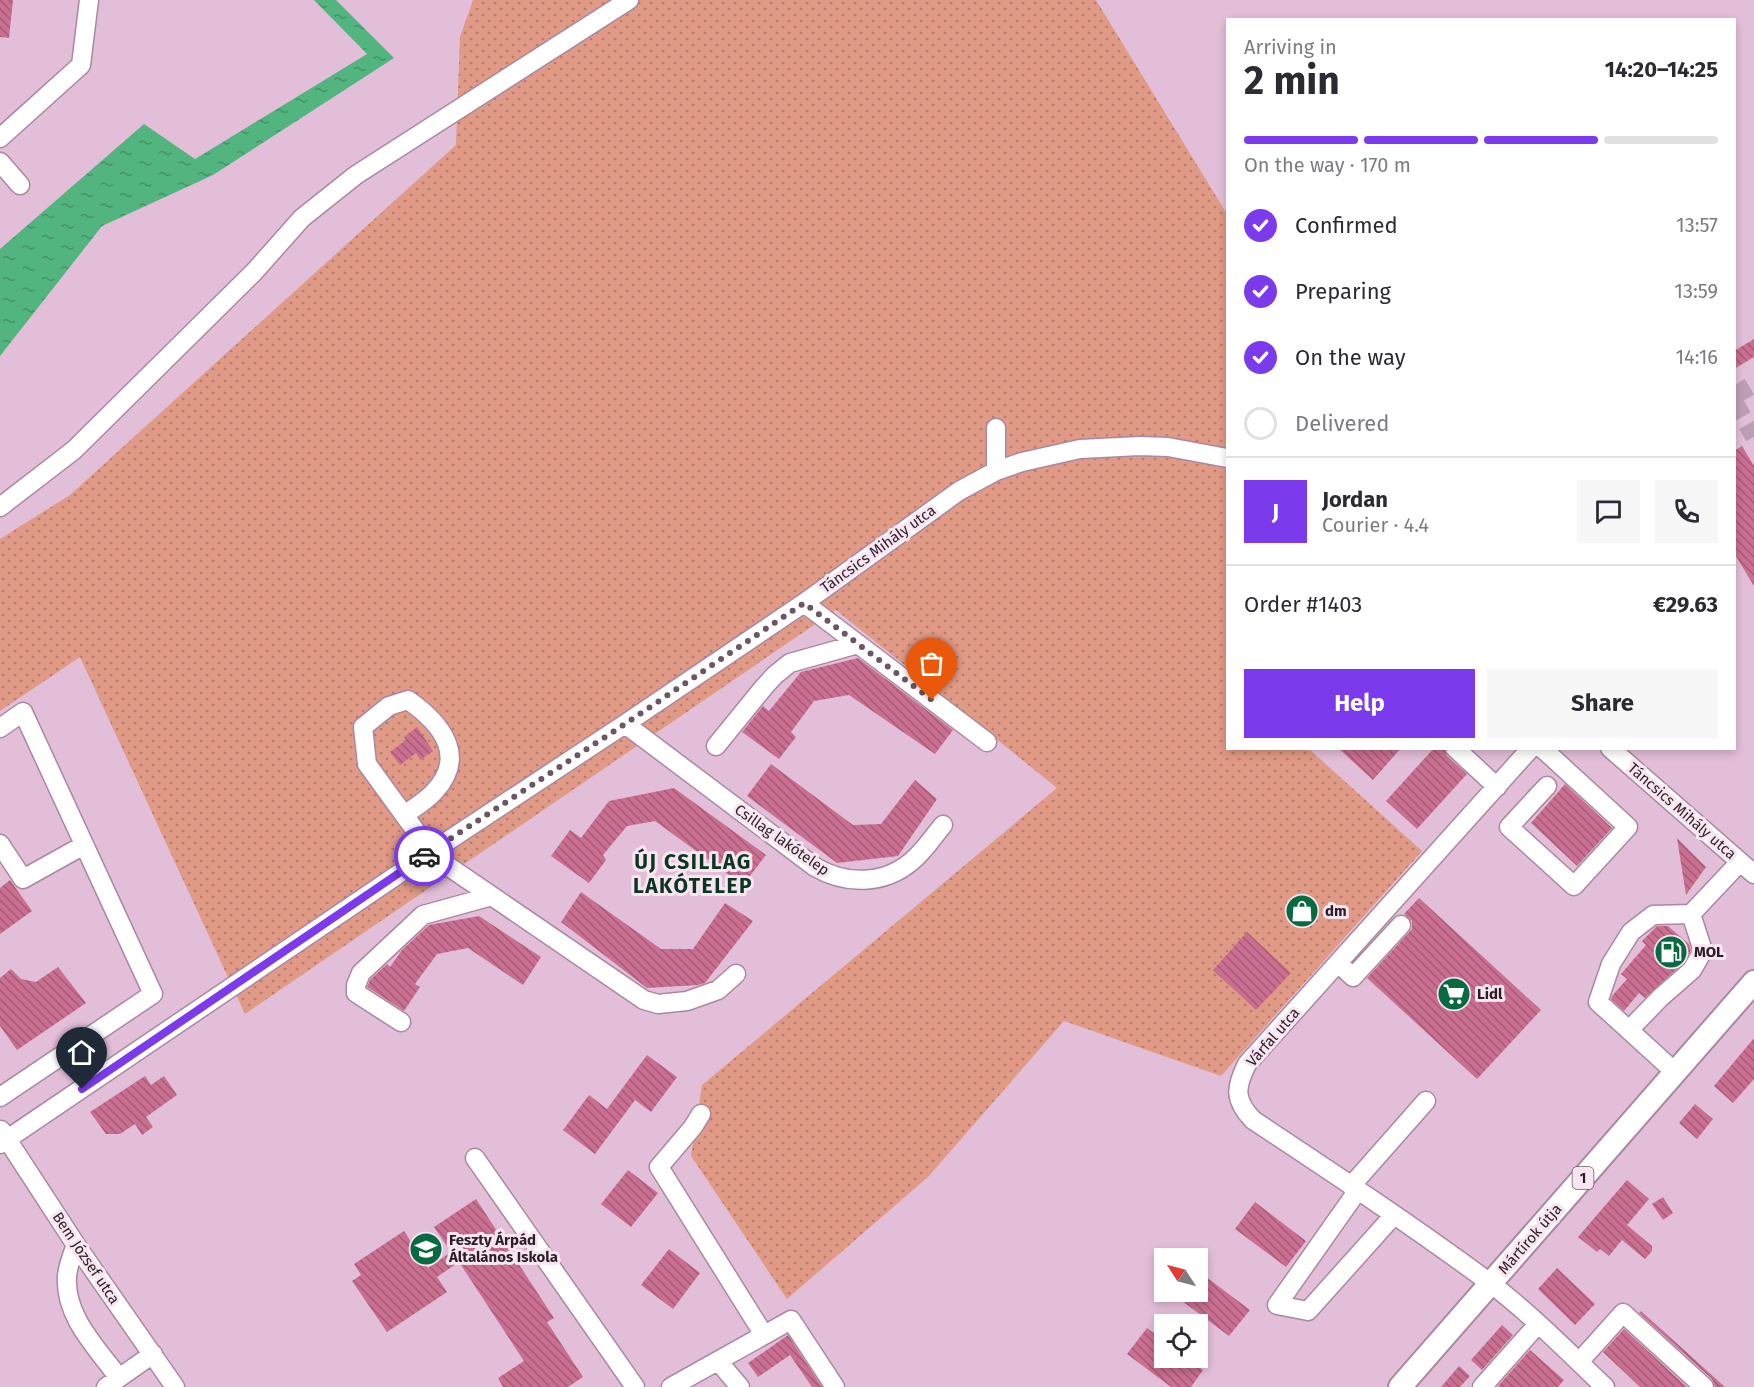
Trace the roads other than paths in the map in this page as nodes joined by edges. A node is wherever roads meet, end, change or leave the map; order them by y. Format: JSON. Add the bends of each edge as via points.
{"nodes":[{"id":1,"x":89,"y":0,"type":"edge"},
{"id":2,"x":630,"y":0,"type":"edge"},
{"id":3,"x":0,"y":138,"type":"edge"},
{"id":4,"x":0,"y":162,"type":"edge"},
{"id":5,"x":20,"y":185,"type":"dead end"},
{"id":6,"x":996,"y":428,"type":"dead end"},
{"id":7,"x":1226,"y":459,"type":"edge"},
{"id":8,"x":996,"y":471,"type":"junction"},
{"id":9,"x":0,"y":507,"type":"edge"},
{"id":10,"x":804,"y":603,"type":"junction"},
{"id":11,"x":858,"y":644,"type":"junction"},
{"id":12,"x":625,"y":724,"type":"junction"},
{"id":13,"x":0,"y":728,"type":"edge"},
{"id":14,"x":987,"y":742,"type":"dead end"},
{"id":15,"x":716,"y":746,"type":"dead end"},
{"id":16,"x":1457,"y":750,"type":"edge"},
{"id":17,"x":1529,"y":750,"type":"edge"},
{"id":18,"x":1544,"y":750,"type":"edge"},
{"id":19,"x":1612,"y":750,"type":"edge"},
{"id":20,"x":1497,"y":786,"type":"junction"},
{"id":21,"x":1547,"y":786,"type":"dead end"},
{"id":22,"x":404,"y":815,"type":"junction"},
{"id":23,"x":943,"y":825,"type":"dead end"},
{"id":24,"x":0,"y":844,"type":"edge"},
{"id":25,"x":84,"y":845,"type":"junction"},
{"id":26,"x":431,"y":852,"type":"junction"},
{"id":27,"x":1747,"y":868,"type":"edge"},
{"id":28,"x":492,"y":896,"type":"junction"},
{"id":29,"x":1691,"y":914,"type":"junction"},
{"id":30,"x":1401,"y":925,"type":"dead end"},
{"id":31,"x":1338,"y":963,"type":"junction"},
{"id":32,"x":736,"y":974,"type":"dead end"},
{"id":33,"x":1754,"y":982,"type":"edge"},
{"id":34,"x":401,"y":1022,"type":"dead end"},
{"id":35,"x":1629,"y":1030,"type":"junction"},
{"id":36,"x":1676,"y":1073,"type":"junction"},
{"id":37,"x":0,"y":1098,"type":"edge"},
{"id":38,"x":1426,"y":1101,"type":"dead end"},
{"id":39,"x":701,"y":1114,"type":"dead end"},
{"id":40,"x":2,"y":1137,"type":"edge"},
{"id":41,"x":475,"y":1158,"type":"dead end"},
{"id":42,"x":1355,"y":1188,"type":"junction"},
{"id":43,"x":1394,"y":1215,"type":"junction"},
{"id":44,"x":76,"y":1245,"type":"junction"},
{"id":45,"x":1490,"y":1284,"type":"junction"},
{"id":46,"x":1538,"y":1324,"type":"junction"},
{"id":47,"x":764,"y":1335,"type":"junction"},
{"id":48,"x":153,"y":1354,"type":"junction"},
{"id":49,"x":718,"y":1361,"type":"junction"},
{"id":50,"x":1579,"y":1362,"type":"junction"},
{"id":51,"x":113,"y":1383,"type":"edge"},
{"id":52,"x":1598,"y":1385,"type":"edge"},
{"id":53,"x":175,"y":1387,"type":"edge"},
{"id":54,"x":635,"y":1387,"type":"edge"},
{"id":55,"x":671,"y":1387,"type":"edge"},
{"id":56,"x":740,"y":1387,"type":"edge"},
{"id":57,"x":835,"y":1387,"type":"edge"},
{"id":58,"x":1400,"y":1387,"type":"edge"},
{"id":59,"x":1482,"y":1387,"type":"edge"},
{"id":60,"x":1704,"y":1387,"type":"edge"}],
"edges":[{"from":1,"to":3,"type":"street","via":[[81,65]]},
{"from":2,"to":9,"type":"street","via":[[356,175],[302,218],[254,272],[74,450]]},
{"from":4,"to":5,"type":"street"},
{"from":6,"to":8,"type":"street"},
{"from":7,"to":8,"type":"street","name":"Táncsics Mihály utca","via":[[1168,447],[1107,447],[1058,453]]},
{"from":8,"to":10,"type":"street","name":"Táncsics Mihály utca","via":[[959,491]]},
{"from":10,"to":11,"type":"street"},
{"from":10,"to":12,"type":"street","name":"Táncsics Mihály utca"},
{"from":11,"to":14,"type":"street"},
{"from":11,"to":15,"type":"street","via":[[790,663],[764,687]]},
{"from":12,"to":23,"type":"street","name":"Csillag lakótelep","via":[[828,875],[865,880],[897,871],[921,853]]},
{"from":12,"to":26,"type":"street","name":"Táncsics Mihály utca"},
{"from":13,"to":25,"type":"street","via":[[23,712]]},
{"from":16,"to":20,"type":"street"},
{"from":17,"to":20,"type":"street","name":"Várfal utca"},
{"from":18,"to":21,"type":"street","via":[[1628,827],[1574,886],[1509,827]]},
{"from":19,"to":27,"type":"street","name":"Táncsics Mihály utca"},
{"from":20,"to":31,"type":"street","name":"Várfal utca"},
{"from":22,"to":22,"type":"street","via":[[367,764],[363,727],[389,706],[408,700],[426,712],[441,730],[451,761],[434,794]]},
{"from":22,"to":26,"type":"street"},
{"from":24,"to":25,"type":"street","via":[[23,879]]},
{"from":25,"to":37,"type":"street","via":[[153,994]]},
{"from":26,"to":28,"type":"street"},
{"from":26,"to":40,"type":"street","name":"Táncsics Mihály utca"},
{"from":27,"to":29,"type":"street"},
{"from":28,"to":32,"type":"street","via":[[644,1000],[658,1004],[687,1001],[718,990]]},
{"from":28,"to":34,"type":"street","via":[[423,915],[361,973],[356,993]]},
{"from":29,"to":35,"type":"street","via":[[1703,951],[1692,970]]},
{"from":29,"to":35,"type":"street","via":[[1653,915],[1631,932],[1611,964],[1598,1002]]},
{"from":30,"to":31,"type":"street","via":[[1353,977]]},
{"from":31,"to":42,"type":"street","name":"Várfal utca","via":[[1247,1064],[1238,1091],[1244,1111],[1253,1120]]},
{"from":33,"to":36,"type":"main road","name":"Mártírok útja","number":"1"},
{"from":35,"to":36,"type":"street"},
{"from":36,"to":45,"type":"main road","name":"Mártírok útja","number":"1"},
{"from":38,"to":42,"type":"street"},
{"from":39,"to":47,"type":"street","via":[[659,1167]]},
{"from":40,"to":44,"type":"street","name":"Bem József utca"},
{"from":41,"to":54,"type":"street"},
{"from":42,"to":43,"type":"street","name":"Várfal utca"},
{"from":42,"to":43,"type":"street","via":[[1277,1305],[1308,1311]]},
{"from":43,"to":45,"type":"street","name":"Várfal utca"},
{"from":44,"to":48,"type":"street","name":"Bem József utca"},
{"from":44,"to":51,"type":"street","via":[[67,1277],[70,1303]]},
{"from":45,"to":46,"type":"street","name":"Várfal utca"},
{"from":45,"to":58,"type":"main road","name":"Mártírok útja","number":"1"},
{"from":46,"to":50,"type":"street","name":"Várfal utca"},
{"from":46,"to":59,"type":"street"},
{"from":47,"to":49,"type":"street"},
{"from":47,"to":57,"type":"street","via":[[790,1320]]},
{"from":48,"to":51,"type":"street"},
{"from":48,"to":53,"type":"street","name":"Bem József utca"},
{"from":49,"to":55,"type":"street"},
{"from":49,"to":56,"type":"street"},
{"from":50,"to":52,"type":"street","name":"Várfal utca"},
{"from":50,"to":60,"type":"street","via":[[1623,1313]]}]}
